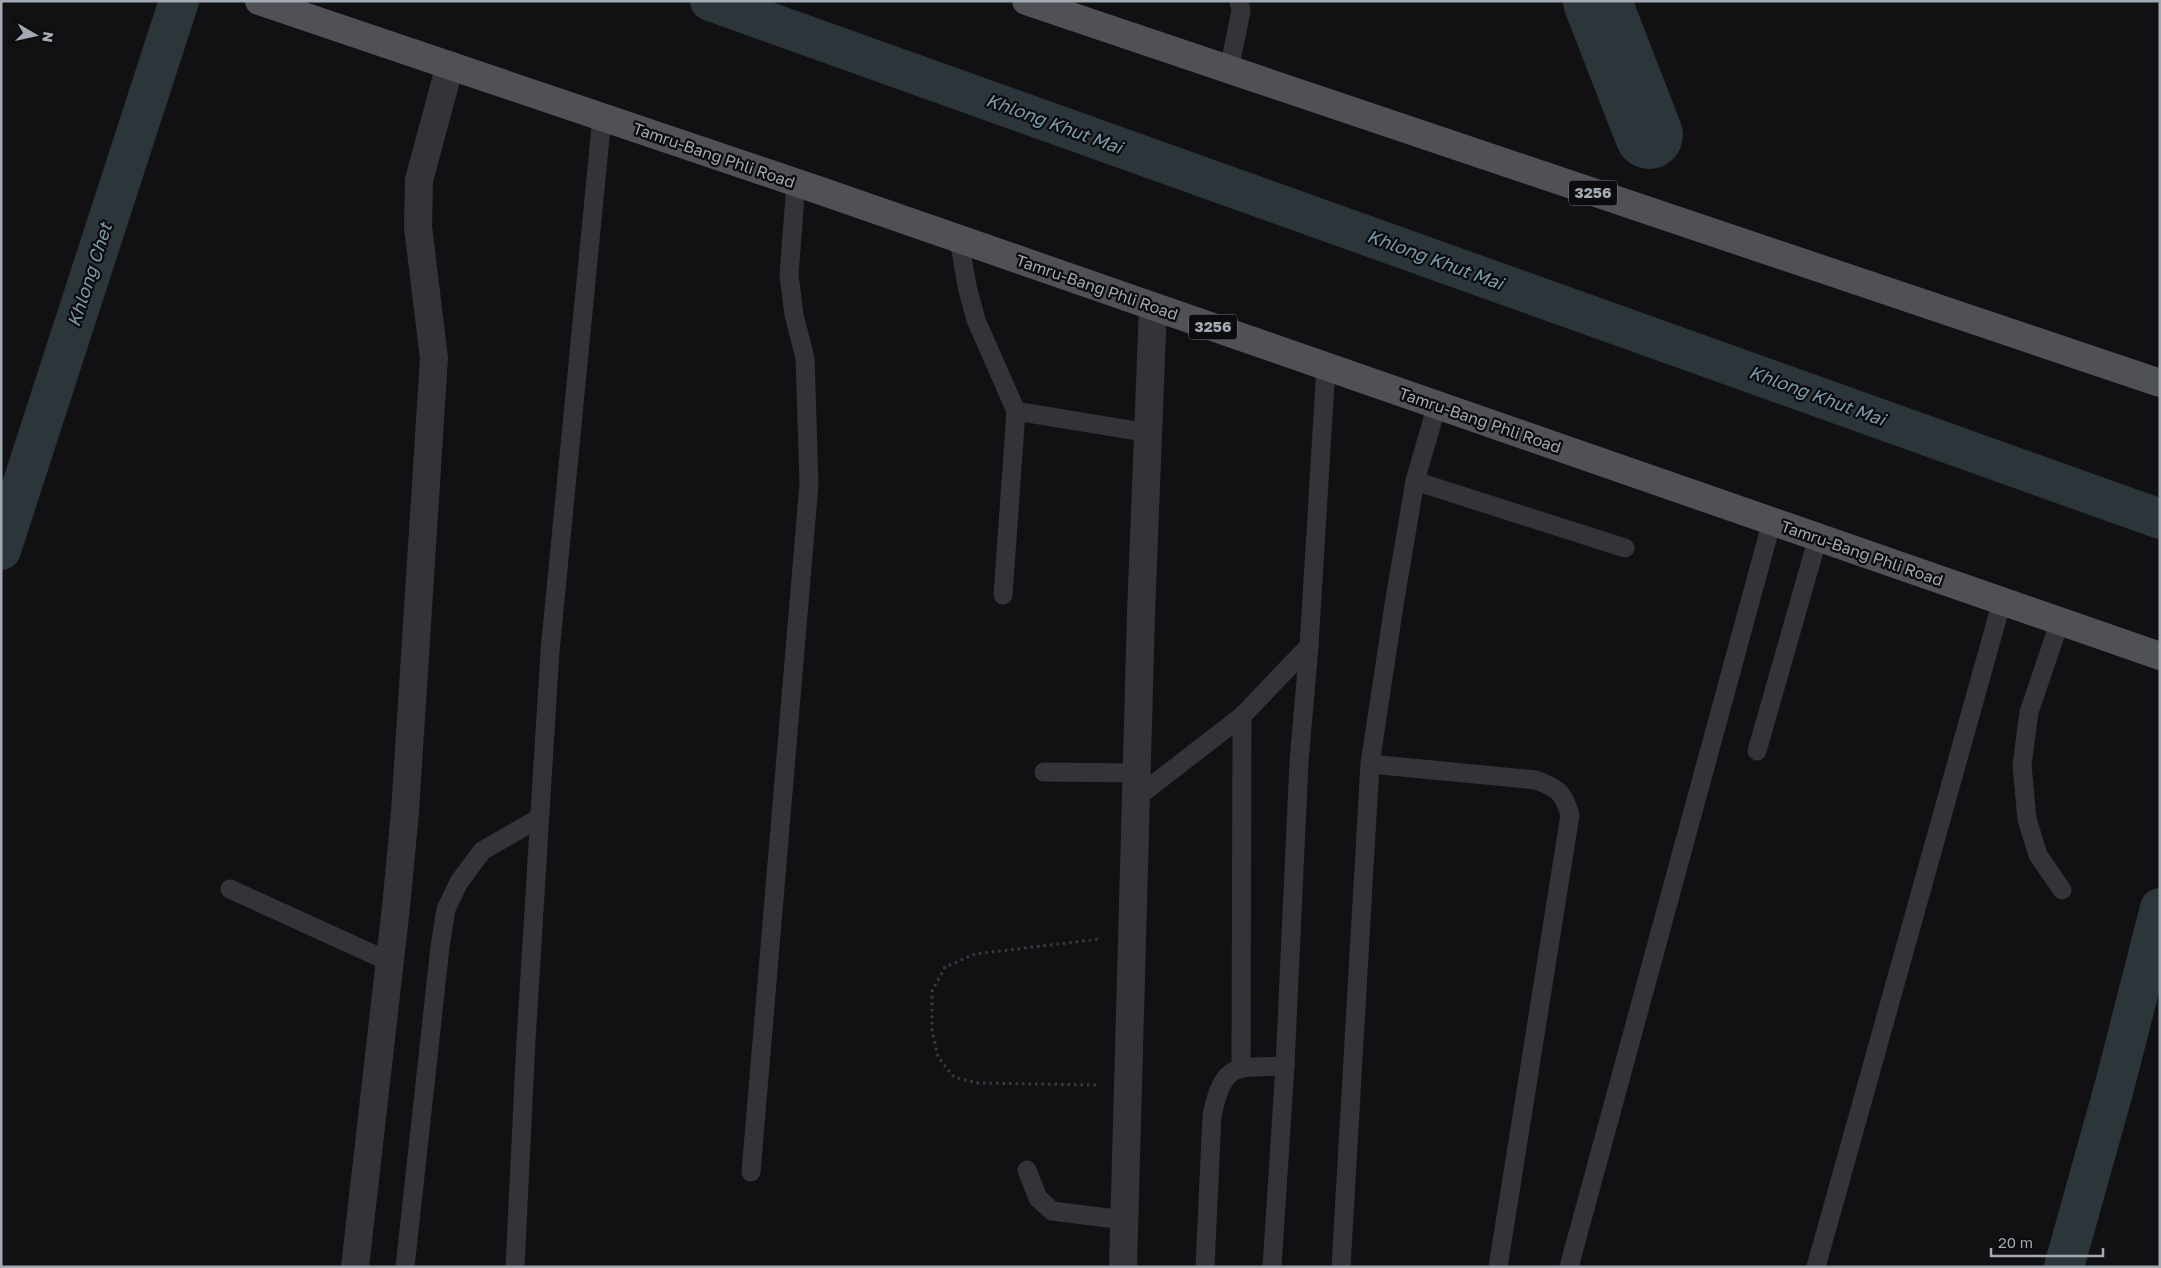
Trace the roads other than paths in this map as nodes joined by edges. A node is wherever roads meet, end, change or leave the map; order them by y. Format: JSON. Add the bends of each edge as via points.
{"nodes":[{"id":1,"x":1026,"y":1,"type":"edge"},
{"id":2,"x":1240,"y":1,"type":"edge"},
{"id":3,"x":262,"y":2,"type":"edge"},
{"id":4,"x":450,"y":65,"type":"junction"},
{"id":5,"x":1229,"y":70,"type":"junction"},
{"id":6,"x":602,"y":116,"type":"junction"},
{"id":7,"x":796,"y":183,"type":"junction"},
{"id":8,"x":959,"y":239,"type":"junction"},
{"id":9,"x":1153,"y":306,"type":"junction"},
{"id":10,"x":1326,"y":367,"type":"junction"},
{"id":11,"x":2160,"y":383,"type":"edge"},
{"id":12,"x":1437,"y":405,"type":"junction"},
{"id":13,"x":1016,"y":411,"type":"junction"},
{"id":14,"x":1148,"y":432,"type":"junction"},
{"id":15,"x":1415,"y":481,"type":"junction"},
{"id":16,"x":1772,"y":521,"type":"junction"},
{"id":17,"x":1818,"y":537,"type":"junction"},
{"id":18,"x":1625,"y":548,"type":"dead end"},
{"id":19,"x":1003,"y":595,"type":"dead end"},
{"id":20,"x":2002,"y":601,"type":"junction"},
{"id":21,"x":2060,"y":622,"type":"junction"},
{"id":22,"x":1309,"y":646,"type":"junction"},
{"id":23,"x":2160,"y":656,"type":"edge"},
{"id":24,"x":1242,"y":716,"type":"junction"},
{"id":25,"x":1757,"y":752,"type":"dead end"},
{"id":26,"x":1370,"y":764,"type":"junction"},
{"id":27,"x":1044,"y":772,"type":"dead end"},
{"id":28,"x":1137,"y":786,"type":"junction"},
{"id":29,"x":539,"y":818,"type":"junction"},
{"id":30,"x":230,"y":889,"type":"dead end"},
{"id":31,"x":2062,"y":890,"type":"dead end"},
{"id":32,"x":390,"y":962,"type":"junction"},
{"id":33,"x":1285,"y":1066,"type":"junction"},
{"id":34,"x":1241,"y":1068,"type":"junction"},
{"id":35,"x":1027,"y":1170,"type":"dead end"},
{"id":36,"x":751,"y":1172,"type":"dead end"},
{"id":37,"x":1124,"y":1220,"type":"junction"},
{"id":38,"x":355,"y":1267,"type":"edge"},
{"id":39,"x":405,"y":1267,"type":"edge"},
{"id":40,"x":515,"y":1267,"type":"edge"},
{"id":41,"x":1123,"y":1267,"type":"edge"},
{"id":42,"x":1205,"y":1267,"type":"edge"},
{"id":43,"x":1272,"y":1267,"type":"edge"},
{"id":44,"x":1341,"y":1267,"type":"edge"},
{"id":45,"x":1498,"y":1267,"type":"edge"},
{"id":46,"x":1569,"y":1267,"type":"edge"},
{"id":47,"x":1816,"y":1267,"type":"edge"}],
"edges":[{"from":1,"to":5,"type":"main road","number":"3256"},
{"from":2,"to":5,"type":"lane","via":[[1241,11]]},
{"from":3,"to":4,"type":"main road","name":"Tamru-Bang Phli Road","number":"3256"},
{"from":4,"to":6,"type":"main road","name":"Tamru-Bang Phli Road","number":"3256"},
{"from":4,"to":32,"type":"street","via":[[419,180],[418,227],[434,358],[404,812]]},
{"from":5,"to":11,"type":"main road","number":"3256"},
{"from":6,"to":7,"type":"main road","name":"Tamru-Bang Phli Road","number":"3256"},
{"from":6,"to":29,"type":"lane","via":[[550,650]]},
{"from":7,"to":8,"type":"main road","name":"Tamru-Bang Phli Road","number":"3256"},
{"from":7,"to":36,"type":"lane","via":[[789,275],[794,315],[805,358],[808,484]]},
{"from":8,"to":9,"type":"main road","name":"Tamru-Bang Phli Road","number":"3256"},
{"from":8,"to":13,"type":"lane","via":[[976,320]]},
{"from":9,"to":10,"type":"main road","name":"Tamru-Bang Phli Road","number":"3256"},
{"from":9,"to":14,"type":"street"},
{"from":10,"to":12,"type":"main road","name":"Tamru-Bang Phli Road","number":"3256"},
{"from":10,"to":22,"type":"lane"},
{"from":12,"to":15,"type":"lane"},
{"from":12,"to":16,"type":"main road","name":"Tamru-Bang Phli Road","number":"3256"},
{"from":13,"to":14,"type":"lane"},
{"from":13,"to":19,"type":"lane"},
{"from":14,"to":28,"type":"street"},
{"from":15,"to":18,"type":"lane"},
{"from":15,"to":26,"type":"lane"},
{"from":16,"to":17,"type":"main road","name":"Tamru-Bang Phli Road","number":"3256"},
{"from":16,"to":46,"type":"lane"},
{"from":17,"to":20,"type":"main road","name":"Tamru-Bang Phli Road","number":"3256"},
{"from":17,"to":25,"type":"lane"},
{"from":20,"to":21,"type":"main road","name":"Tamru-Bang Phli Road","number":"3256"},
{"from":20,"to":47,"type":"lane"},
{"from":21,"to":23,"type":"main road","name":"Tamru-Bang Phli Road","number":"3256"},
{"from":21,"to":31,"type":"lane","via":[[2029,712],[2022,765],[2027,819],[2038,856]]},
{"from":22,"to":24,"type":"lane"},
{"from":22,"to":33,"type":"lane","via":[[1299,762]]},
{"from":24,"to":28,"type":"lane"},
{"from":24,"to":34,"type":"lane"},
{"from":26,"to":44,"type":"lane"},
{"from":26,"to":45,"type":"lane","via":[[1536,780],[1557,788],[1570,815]]},
{"from":27,"to":28,"type":"lane"},
{"from":28,"to":37,"type":"street"},
{"from":29,"to":39,"type":"lane","via":[[482,851],[459,882],[446,909]]},
{"from":29,"to":40,"type":"lane"},
{"from":30,"to":32,"type":"lane"},
{"from":32,"to":38,"type":"street"},
{"from":33,"to":34,"type":"lane"},
{"from":33,"to":43,"type":"lane"},
{"from":34,"to":42,"type":"lane","via":[[1225,1077],[1212,1115]]},
{"from":35,"to":37,"type":"lane","via":[[1038,1198],[1052,1211]]},
{"from":37,"to":41,"type":"street"}]}
